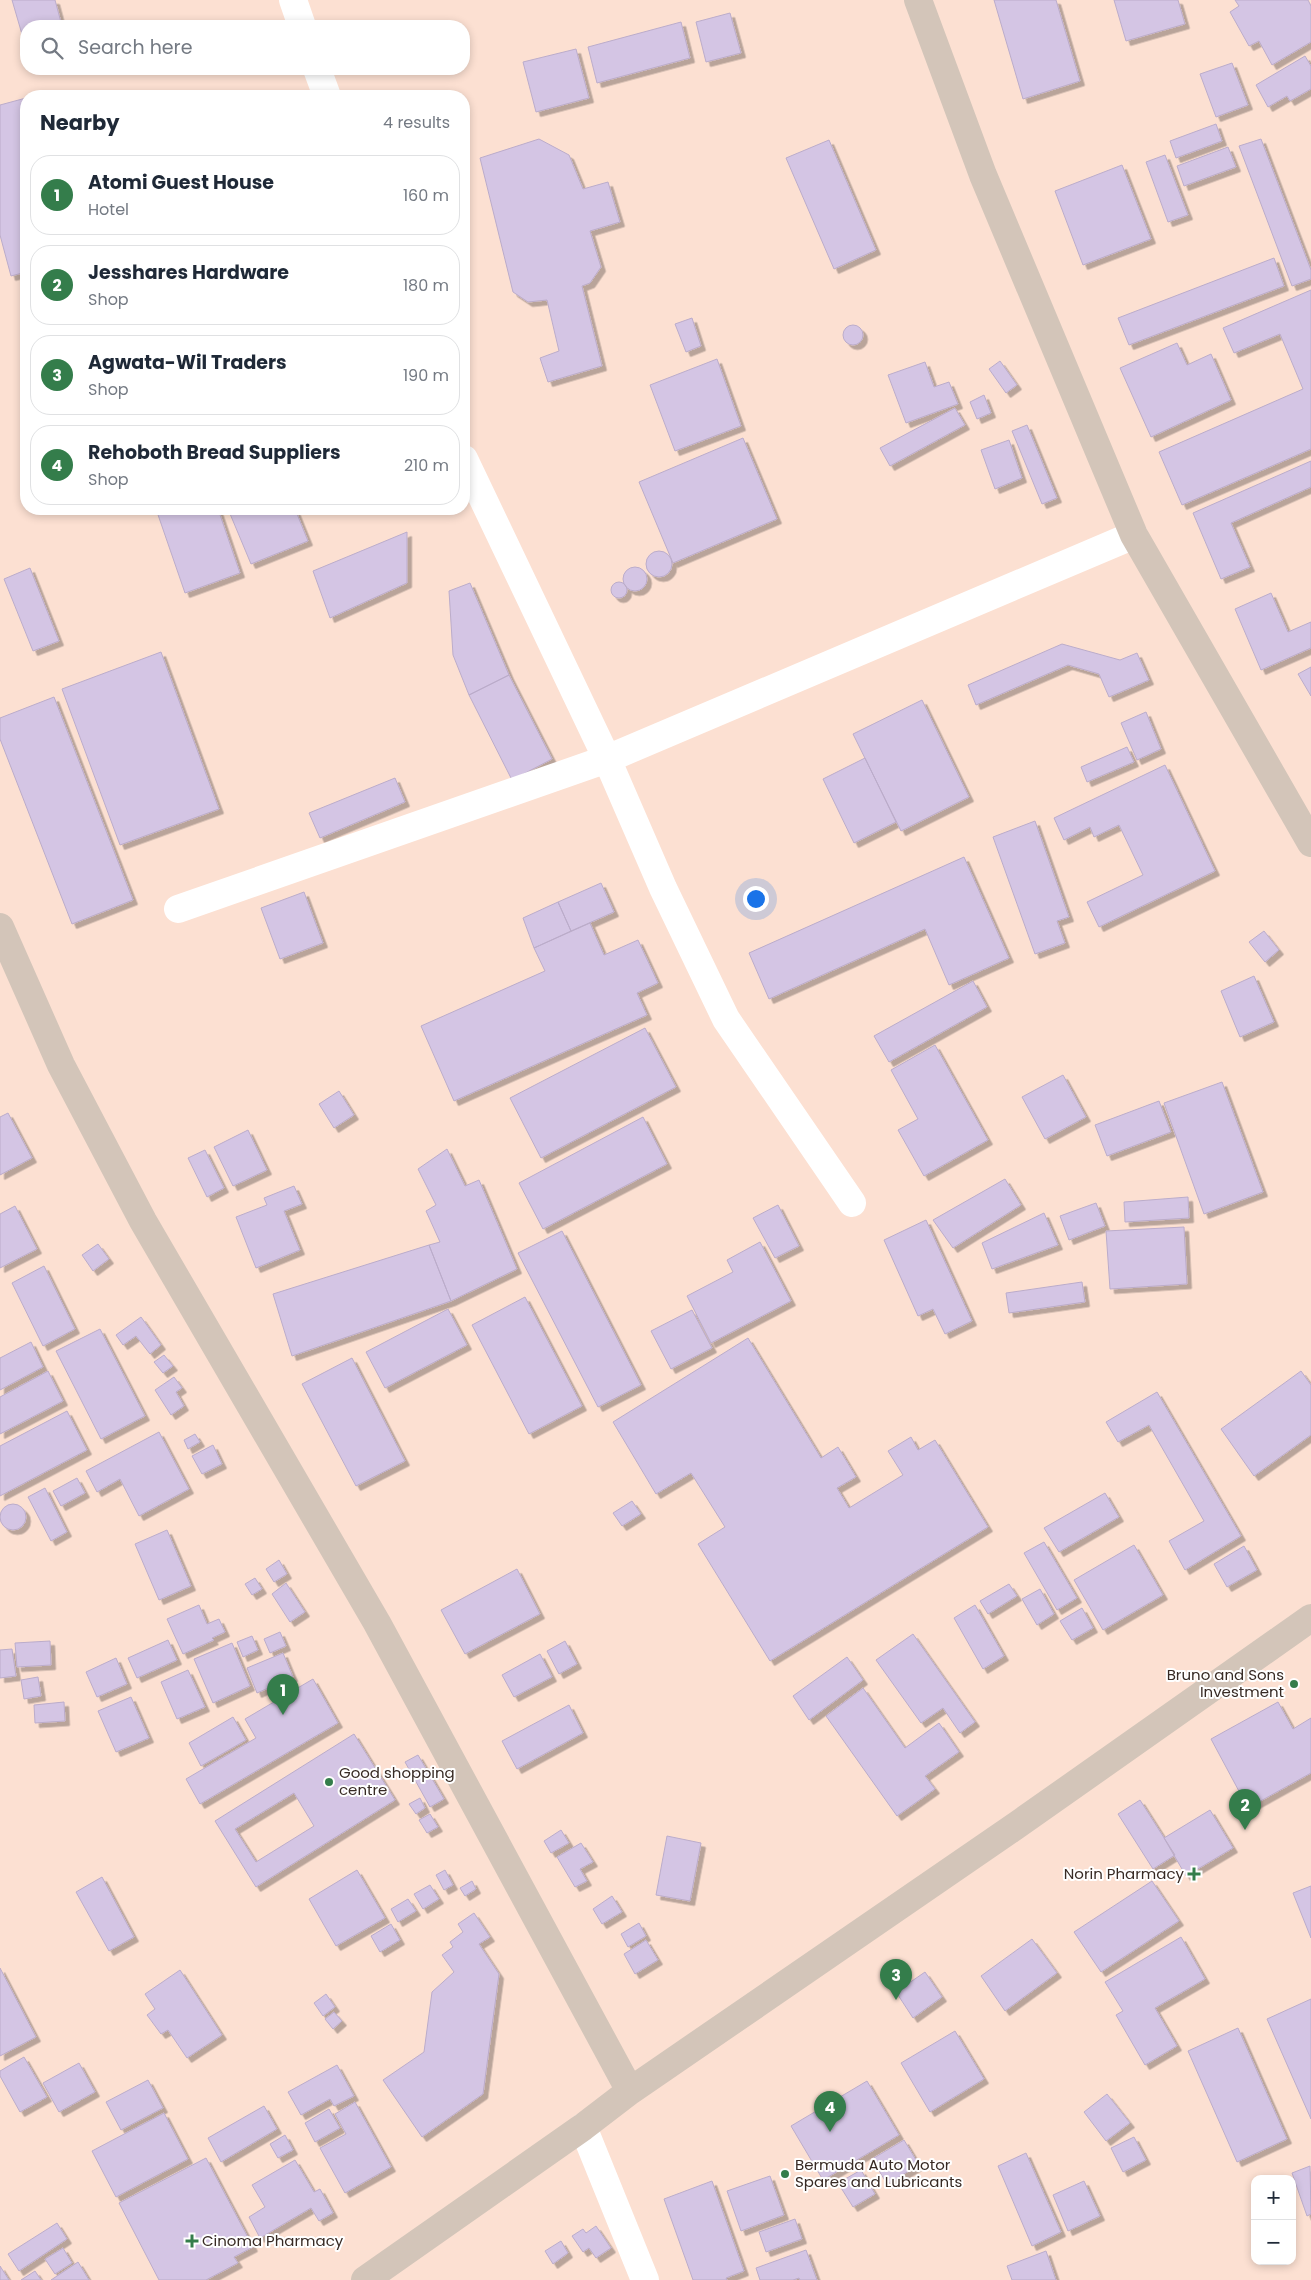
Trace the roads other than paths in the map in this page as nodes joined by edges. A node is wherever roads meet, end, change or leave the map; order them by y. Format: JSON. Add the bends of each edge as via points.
{"nodes":[{"id":1,"x":293,"y":0,"type":"edge"},
{"id":2,"x":918,"y":0,"type":"edge"},
{"id":3,"x":300,"y":20,"type":"edge"},
{"id":4,"x":319,"y":75,"type":"edge"},
{"id":5,"x":325,"y":90,"type":"edge"},
{"id":6,"x":470,"y":472,"type":"edge"},
{"id":7,"x":1134,"y":535,"type":"junction"},
{"id":8,"x":607,"y":759,"type":"junction"},
{"id":9,"x":1311,"y":843,"type":"edge"},
{"id":10,"x":178,"y":909,"type":"dead end"},
{"id":11,"x":0,"y":928,"type":"edge"},
{"id":12,"x":852,"y":1204,"type":"dead end"},
{"id":13,"x":1311,"y":1618,"type":"edge"},
{"id":14,"x":630,"y":2091,"type":"junction"},
{"id":15,"x":583,"y":2127,"type":"junction"},
{"id":16,"x":365,"y":2280,"type":"edge"},
{"id":17,"x":645,"y":2280,"type":"edge"}],
"edges":[{"from":1,"to":3,"type":"street"},
{"from":2,"to":7,"type":"street","via":[[983,175]]},
{"from":4,"to":5,"type":"street"},
{"from":6,"to":8,"type":"street"},
{"from":7,"to":8,"type":"street"},
{"from":7,"to":9,"type":"street"},
{"from":8,"to":10,"type":"street"},
{"from":8,"to":12,"type":"street","via":[[663,888],[726,1019]]},
{"from":11,"to":14,"type":"street","via":[[61,1065],[143,1221],[377,1623]]},
{"from":13,"to":14,"type":"street","via":[[1018,1825]]},
{"from":14,"to":15,"type":"street"},
{"from":15,"to":16,"type":"street"},
{"from":15,"to":17,"type":"street"}]}
